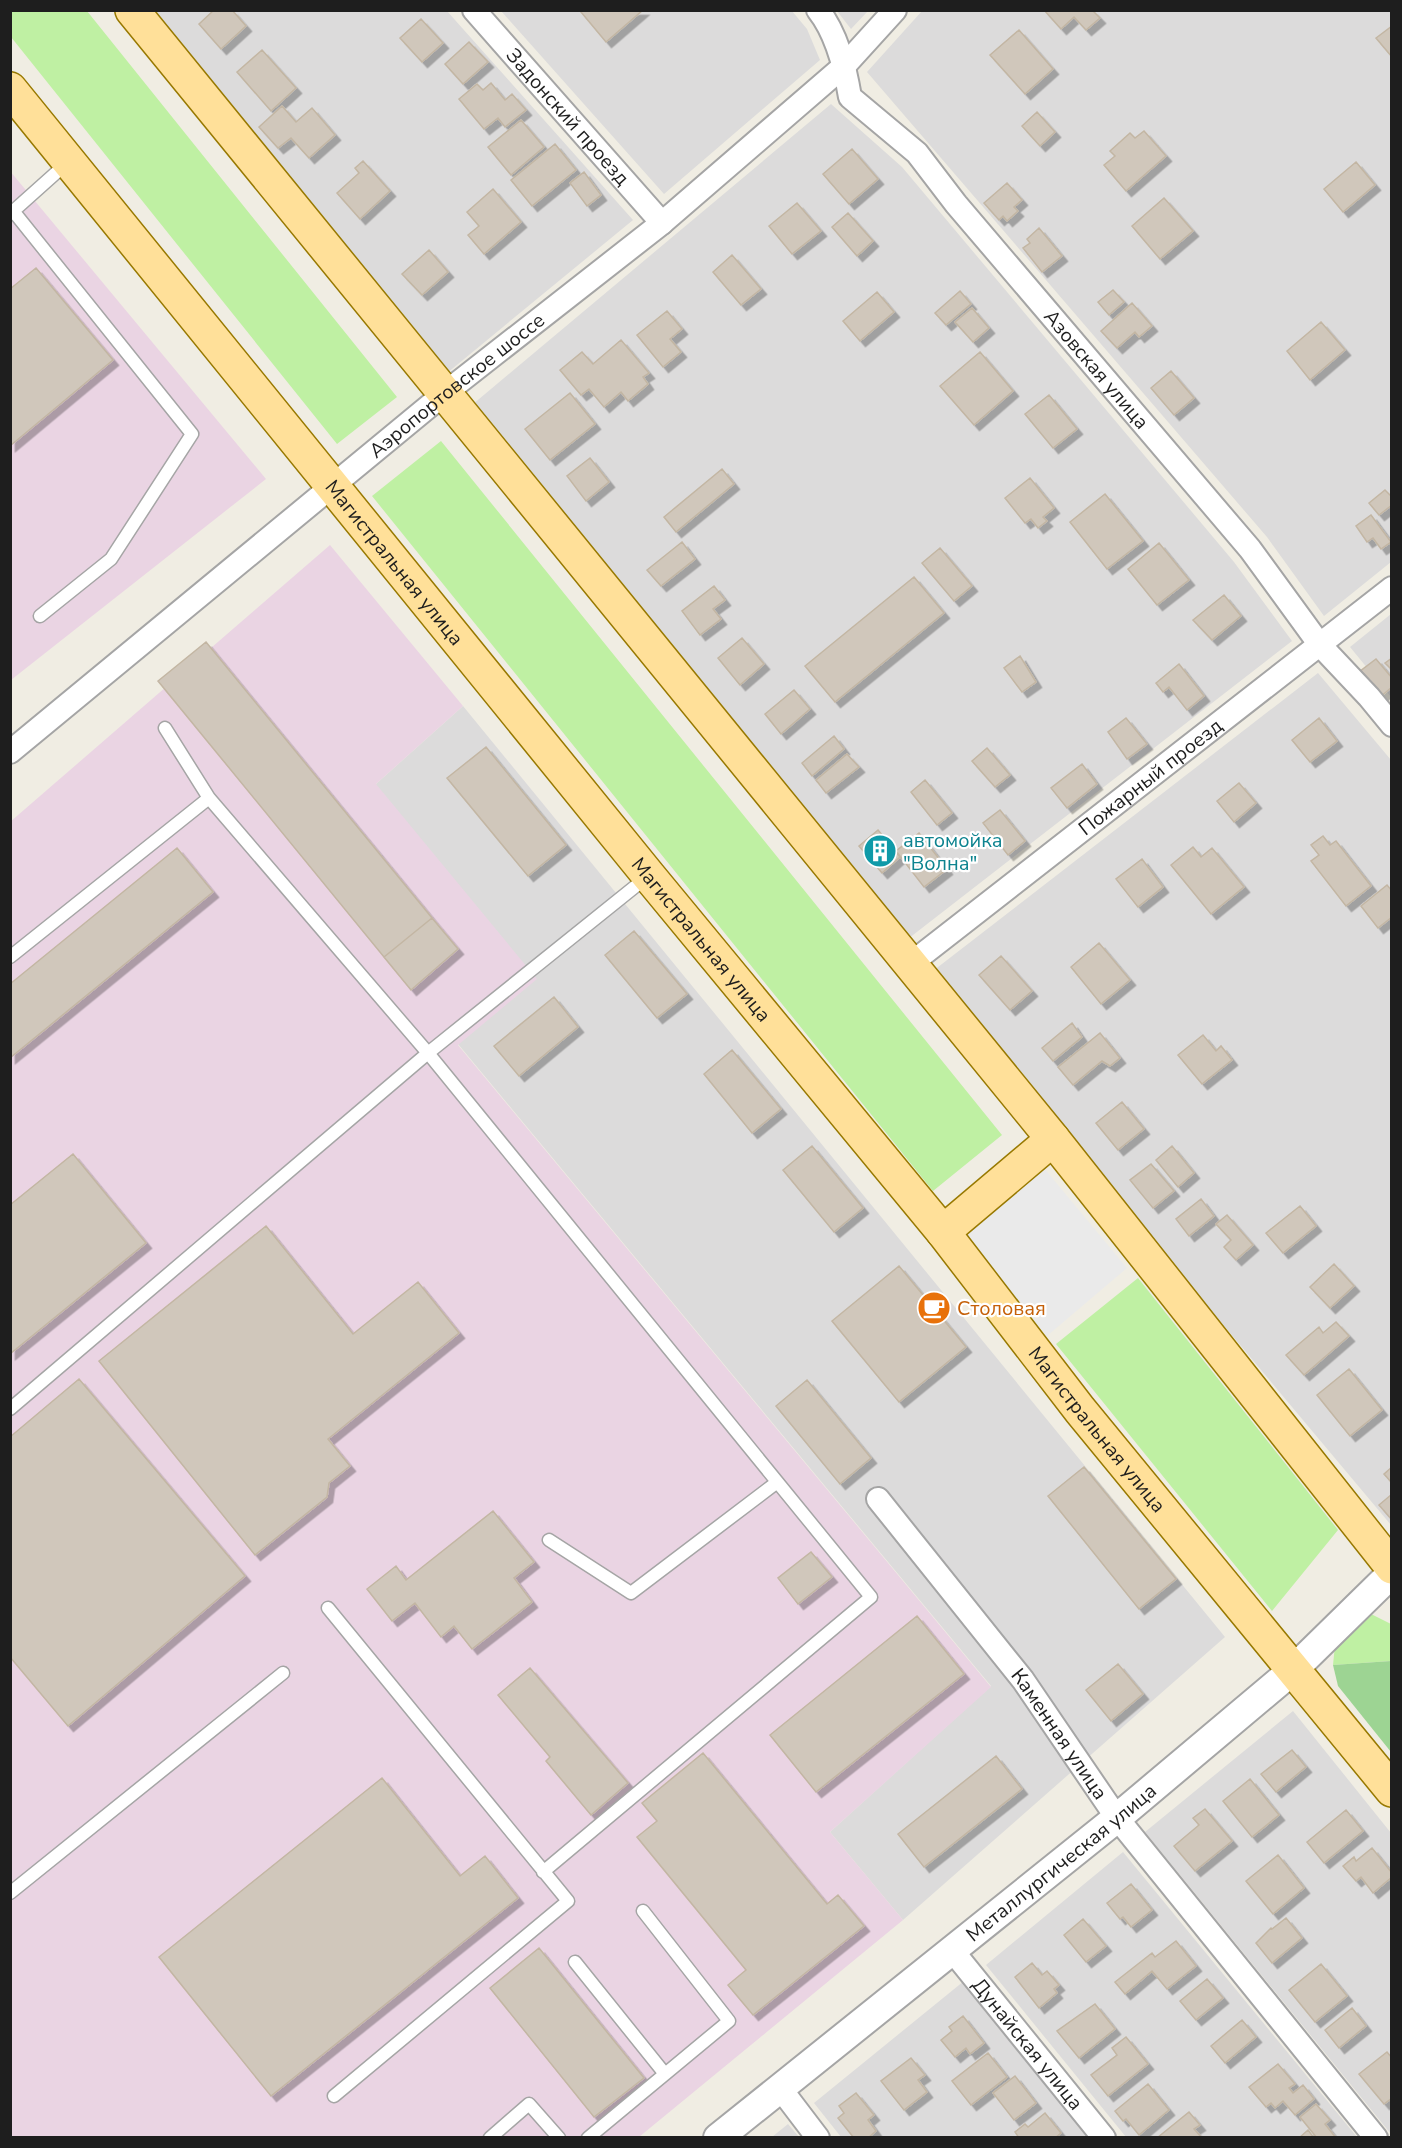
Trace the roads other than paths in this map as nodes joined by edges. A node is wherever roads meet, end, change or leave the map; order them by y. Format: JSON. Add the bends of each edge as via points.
{"nodes":[{"id":1,"x":132,"y":10,"type":"edge"},
{"id":2,"x":474,"y":10,"type":"edge"},
{"id":3,"x":818,"y":10,"type":"edge"},
{"id":4,"x":895,"y":10,"type":"edge"},
{"id":5,"x":845,"y":66,"type":"junction"},
{"id":6,"x":10,"y":88,"type":"edge"},
{"id":7,"x":70,"y":160,"type":"junction"},
{"id":8,"x":12,"y":213,"type":"edge"},
{"id":9,"x":662,"y":223,"type":"junction"},
{"id":10,"x":445,"y":393,"type":"junction"},
{"id":11,"x":335,"y":486,"type":"junction"},
{"id":12,"x":1392,"y":588,"type":"edge"},
{"id":13,"x":40,"y":616,"type":"dead end"},
{"id":14,"x":1320,"y":645,"type":"junction"},
{"id":15,"x":1392,"y":725,"type":"edge"},
{"id":16,"x":165,"y":728,"type":"dead end"},
{"id":17,"x":10,"y":752,"type":"edge"},
{"id":18,"x":209,"y":798,"type":"junction"},
{"id":19,"x":649,"y":876,"type":"junction"},
{"id":20,"x":10,"y":957,"type":"edge"},
{"id":21,"x":909,"y":965,"type":"junction"},
{"id":22,"x":428,"y":1053,"type":"junction"},
{"id":23,"x":1053,"y":1139,"type":"junction"},
{"id":24,"x":943,"y":1232,"type":"junction"},
{"id":25,"x":10,"y":1409,"type":"edge"},
{"id":26,"x":776,"y":1483,"type":"junction"},
{"id":27,"x":878,"y":1499,"type":"dead end"},
{"id":28,"x":549,"y":1540,"type":"dead end"},
{"id":29,"x":1392,"y":1567,"type":"edge"},
{"id":30,"x":1392,"y":1573,"type":"edge"},
{"id":31,"x":328,"y":1608,"type":"dead end"},
{"id":32,"x":1293,"y":1670,"type":"junction"},
{"id":33,"x":283,"y":1673,"type":"dead end"},
{"id":34,"x":1392,"y":1790,"type":"edge"},
{"id":35,"x":1117,"y":1818,"type":"junction"},
{"id":36,"x":543,"y":1872,"type":"junction"},
{"id":37,"x":10,"y":1893,"type":"edge"},
{"id":38,"x":643,"y":1911,"type":"dead end"},
{"id":39,"x":951,"y":1949,"type":"junction"},
{"id":40,"x":575,"y":1962,"type":"dead end"},
{"id":41,"x":665,"y":2074,"type":"junction"},
{"id":42,"x":780,"y":2088,"type":"junction"},
{"id":43,"x":334,"y":2096,"type":"dead end"},
{"id":44,"x":490,"y":2138,"type":"edge"},
{"id":45,"x":559,"y":2138,"type":"edge"},
{"id":46,"x":588,"y":2138,"type":"edge"},
{"id":47,"x":718,"y":2138,"type":"edge"},
{"id":48,"x":818,"y":2138,"type":"edge"},
{"id":49,"x":1104,"y":2138,"type":"edge"},
{"id":50,"x":1376,"y":2138,"type":"edge"}],
"edges":[{"from":1,"to":10,"type":"main road"},
{"from":2,"to":9,"type":"street","name":"Задонский проезд"},
{"from":3,"to":5,"type":"street","name":"Азовская улица"},
{"from":4,"to":5,"type":"street","name":"Аэропортовское шоссе"},
{"from":5,"to":9,"type":"street","name":"Аэропортовское шоссе"},
{"from":5,"to":14,"type":"street","name":"Азовская улица","via":[[850,97],[917,153],[971,222],[1250,549]]},
{"from":6,"to":7,"type":"main road","name":"Магистральная улица"},
{"from":7,"to":8,"type":"lane"},
{"from":7,"to":11,"type":"main road","name":"Магистральная улица"},
{"from":8,"to":13,"type":"lane","via":[[192,435],[111,559]]},
{"from":9,"to":10,"type":"street","name":"Аэропортовское шоссе"},
{"from":10,"to":11,"type":"street","name":"Аэропортовское шоссе"},
{"from":10,"to":21,"type":"main road"},
{"from":11,"to":17,"type":"street","name":"Аэропортовское шоссе"},
{"from":11,"to":19,"type":"main road","name":"Магистральная улица"},
{"from":12,"to":14,"type":"street","name":"Пожарный проезд"},
{"from":14,"to":15,"type":"street","name":"Азовская улица"},
{"from":14,"to":21,"type":"street","name":"Пожарный проезд"},
{"from":16,"to":18,"type":"lane"},
{"from":18,"to":20,"type":"lane"},
{"from":18,"to":22,"type":"lane"},
{"from":19,"to":22,"type":"lane"},
{"from":19,"to":24,"type":"main road","name":"Магистральная улица"},
{"from":21,"to":23,"type":"main road"},
{"from":22,"to":25,"type":"lane"},
{"from":22,"to":26,"type":"lane"},
{"from":23,"to":24,"type":"main road"},
{"from":23,"to":29,"type":"main road"},
{"from":24,"to":32,"type":"main road","name":"Магистральная улица","via":[[1075,1404]]},
{"from":26,"to":28,"type":"lane","via":[[631,1593]]},
{"from":26,"to":36,"type":"lane","via":[[871,1597]]},
{"from":27,"to":35,"type":"street","name":"Каменная улица","via":[[1023,1680]]},
{"from":30,"to":32,"type":"street","name":"Металлургическая улица"},
{"from":31,"to":36,"type":"lane"},
{"from":32,"to":34,"type":"main road","name":"Магистральная улица"},
{"from":32,"to":35,"type":"street","name":"Металлургическая улица"},
{"from":33,"to":37,"type":"lane"},
{"from":35,"to":39,"type":"street","name":"Металлургическая улица"},
{"from":35,"to":50,"type":"street","name":"Каменная улица"},
{"from":36,"to":43,"type":"lane","via":[[568,1901]]},
{"from":38,"to":41,"type":"lane","via":[[729,2021]]},
{"from":39,"to":42,"type":"street","name":"Металлургическая улица"},
{"from":39,"to":49,"type":"street","name":"Дунайская улица"},
{"from":40,"to":41,"type":"lane"},
{"from":41,"to":46,"type":"lane"},
{"from":42,"to":47,"type":"street","name":"Металлургическая улица"},
{"from":42,"to":48,"type":"street"},
{"from":44,"to":45,"type":"lane","via":[[529,2104]]}]}
